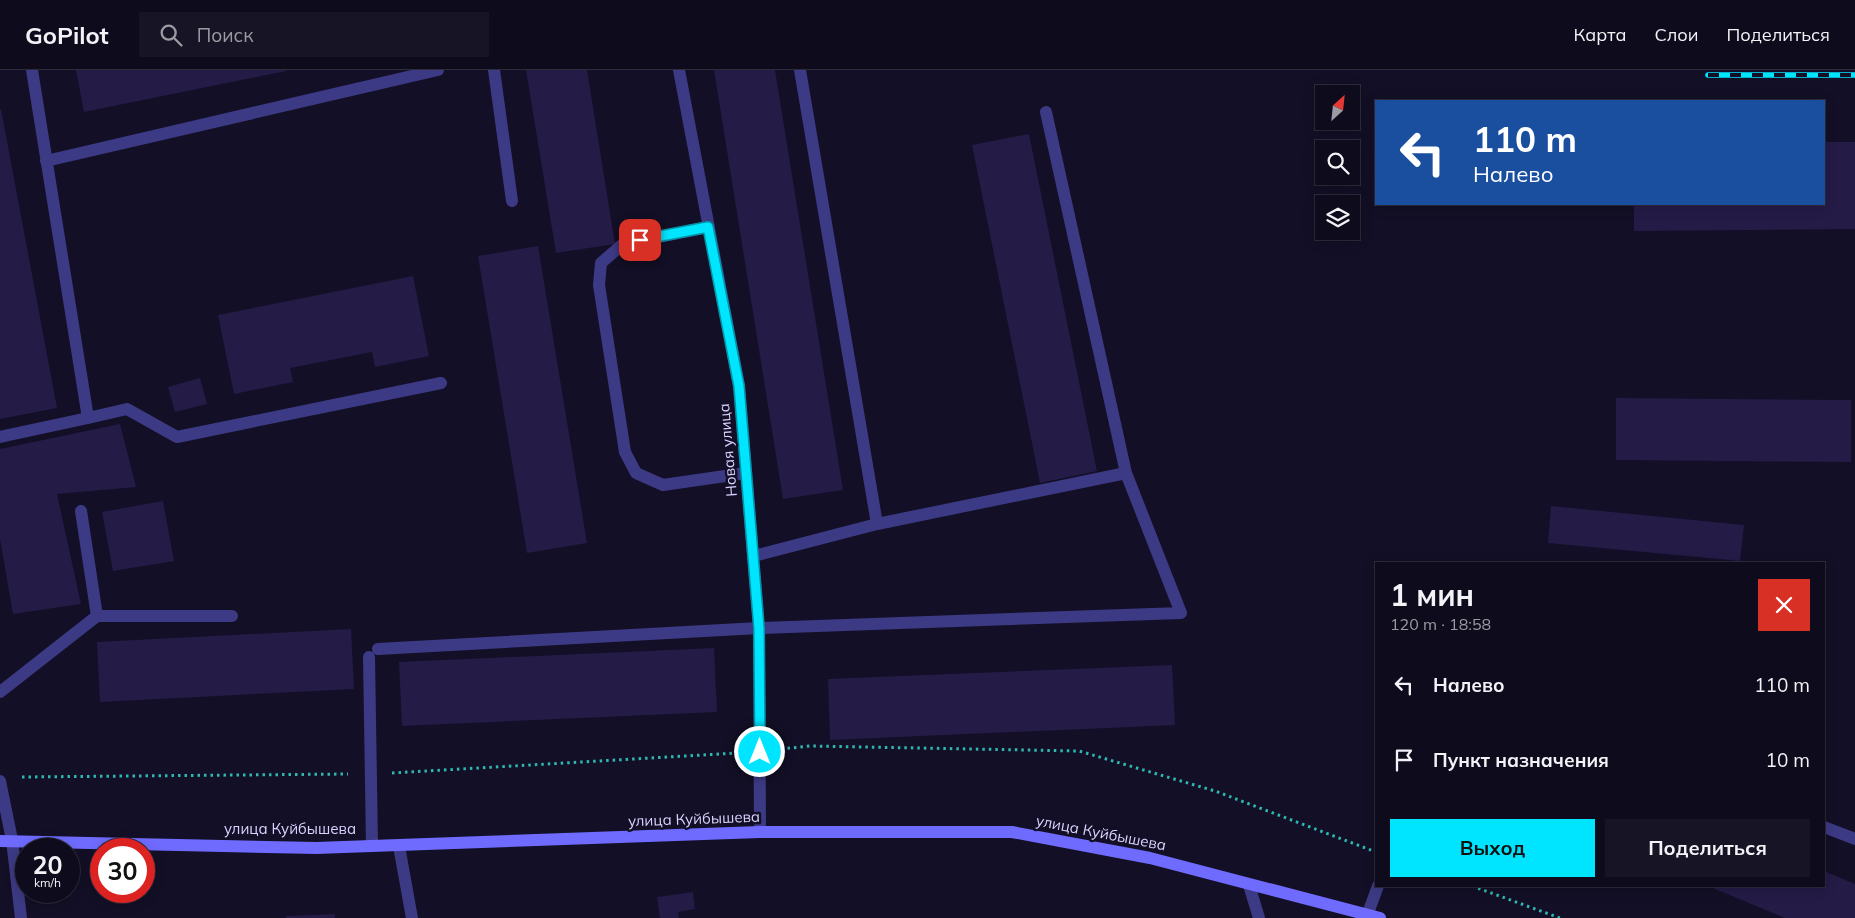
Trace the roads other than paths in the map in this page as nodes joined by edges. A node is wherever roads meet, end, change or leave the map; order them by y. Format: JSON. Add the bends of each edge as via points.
{"nodes":[{"id":1,"x":32,"y":70,"type":"edge"},
{"id":2,"x":438,"y":70,"type":"edge"},
{"id":3,"x":494,"y":70,"type":"edge"},
{"id":4,"x":679,"y":70,"type":"edge"},
{"id":5,"x":800,"y":70,"type":"edge"},
{"id":6,"x":1046,"y":112,"type":"dead end"},
{"id":7,"x":46,"y":161,"type":"junction"},
{"id":8,"x":512,"y":201,"type":"dead end"},
{"id":9,"x":708,"y":227,"type":"junction"},
{"id":10,"x":442,"y":383,"type":"dead end"},
{"id":11,"x":88,"y":418,"type":"junction"},
{"id":12,"x":0,"y":437,"type":"edge"},
{"id":13,"x":746,"y":473,"type":"junction"},
{"id":14,"x":1126,"y":473,"type":"junction"},
{"id":15,"x":81,"y":511,"type":"dead end"},
{"id":16,"x":877,"y":524,"type":"junction"},
{"id":17,"x":754,"y":556,"type":"junction"},
{"id":18,"x":97,"y":616,"type":"junction"},
{"id":19,"x":232,"y":616,"type":"dead end"},
{"id":20,"x":759,"y":628,"type":"junction"},
{"id":21,"x":0,"y":692,"type":"edge"},
{"id":22,"x":0,"y":781,"type":"edge"},
{"id":23,"x":1825,"y":827,"type":"edge"},
{"id":24,"x":760,"y":832,"type":"junction"},
{"id":25,"x":1855,"y":839,"type":"edge"},
{"id":26,"x":6,"y":840,"type":"edge"},
{"id":27,"x":372,"y":845,"type":"junction"},
{"id":28,"x":399,"y":846,"type":"junction"},
{"id":29,"x":1249,"y":885,"type":"junction"},
{"id":30,"x":1378,"y":887,"type":"edge"},
{"id":31,"x":1374,"y":916,"type":"edge"},
{"id":32,"x":22,"y":918,"type":"edge"},
{"id":33,"x":412,"y":918,"type":"edge"},
{"id":34,"x":1259,"y":918,"type":"edge"}],
"edges":[{"from":1,"to":7,"type":"street"},
{"from":2,"to":7,"type":"street"},
{"from":3,"to":8,"type":"street"},
{"from":4,"to":9,"type":"street","name":"Новая улица"},
{"from":5,"to":16,"type":"street"},
{"from":6,"to":14,"type":"street"},
{"from":7,"to":11,"type":"street"},
{"from":9,"to":13,"type":"street","name":"Новая улица","via":[[739,386]]},
{"from":9,"to":13,"type":"street","via":[[623,244],[601,263],[599,285],[623,442],[636,473],[663,485]]},
{"from":10,"to":11,"type":"street","via":[[177,437],[127,409]]},
{"from":11,"to":12,"type":"street"},
{"from":13,"to":17,"type":"street","name":"Новая улица"},
{"from":14,"to":16,"type":"street"},
{"from":14,"to":20,"type":"street","via":[[1181,614]]},
{"from":15,"to":18,"type":"street"},
{"from":16,"to":17,"type":"street"},
{"from":17,"to":20,"type":"street","name":"Новая улица"},
{"from":18,"to":19,"type":"street"},
{"from":18,"to":21,"type":"street"},
{"from":20,"to":24,"type":"street","name":"Новая улица"},
{"from":20,"to":27,"type":"street","via":[[373,653]]},
{"from":22,"to":26,"type":"street"},
{"from":23,"to":25,"type":"street"},
{"from":24,"to":28,"type":"main road","name":"улица Куйбышева"},
{"from":24,"to":29,"type":"main road","name":"улица Куйбышева","via":[[1012,832],[1150,858]]},
{"from":26,"to":27,"type":"main road","name":"улица Куйбышева","via":[[316,848]]},
{"from":26,"to":32,"type":"street"},
{"from":27,"to":28,"type":"main road","name":"улица Куйбышева"},
{"from":28,"to":33,"type":"street"},
{"from":29,"to":31,"type":"main road","name":"улица Куйбышева"},
{"from":29,"to":34,"type":"street"},
{"from":30,"to":31,"type":"street"}]}
